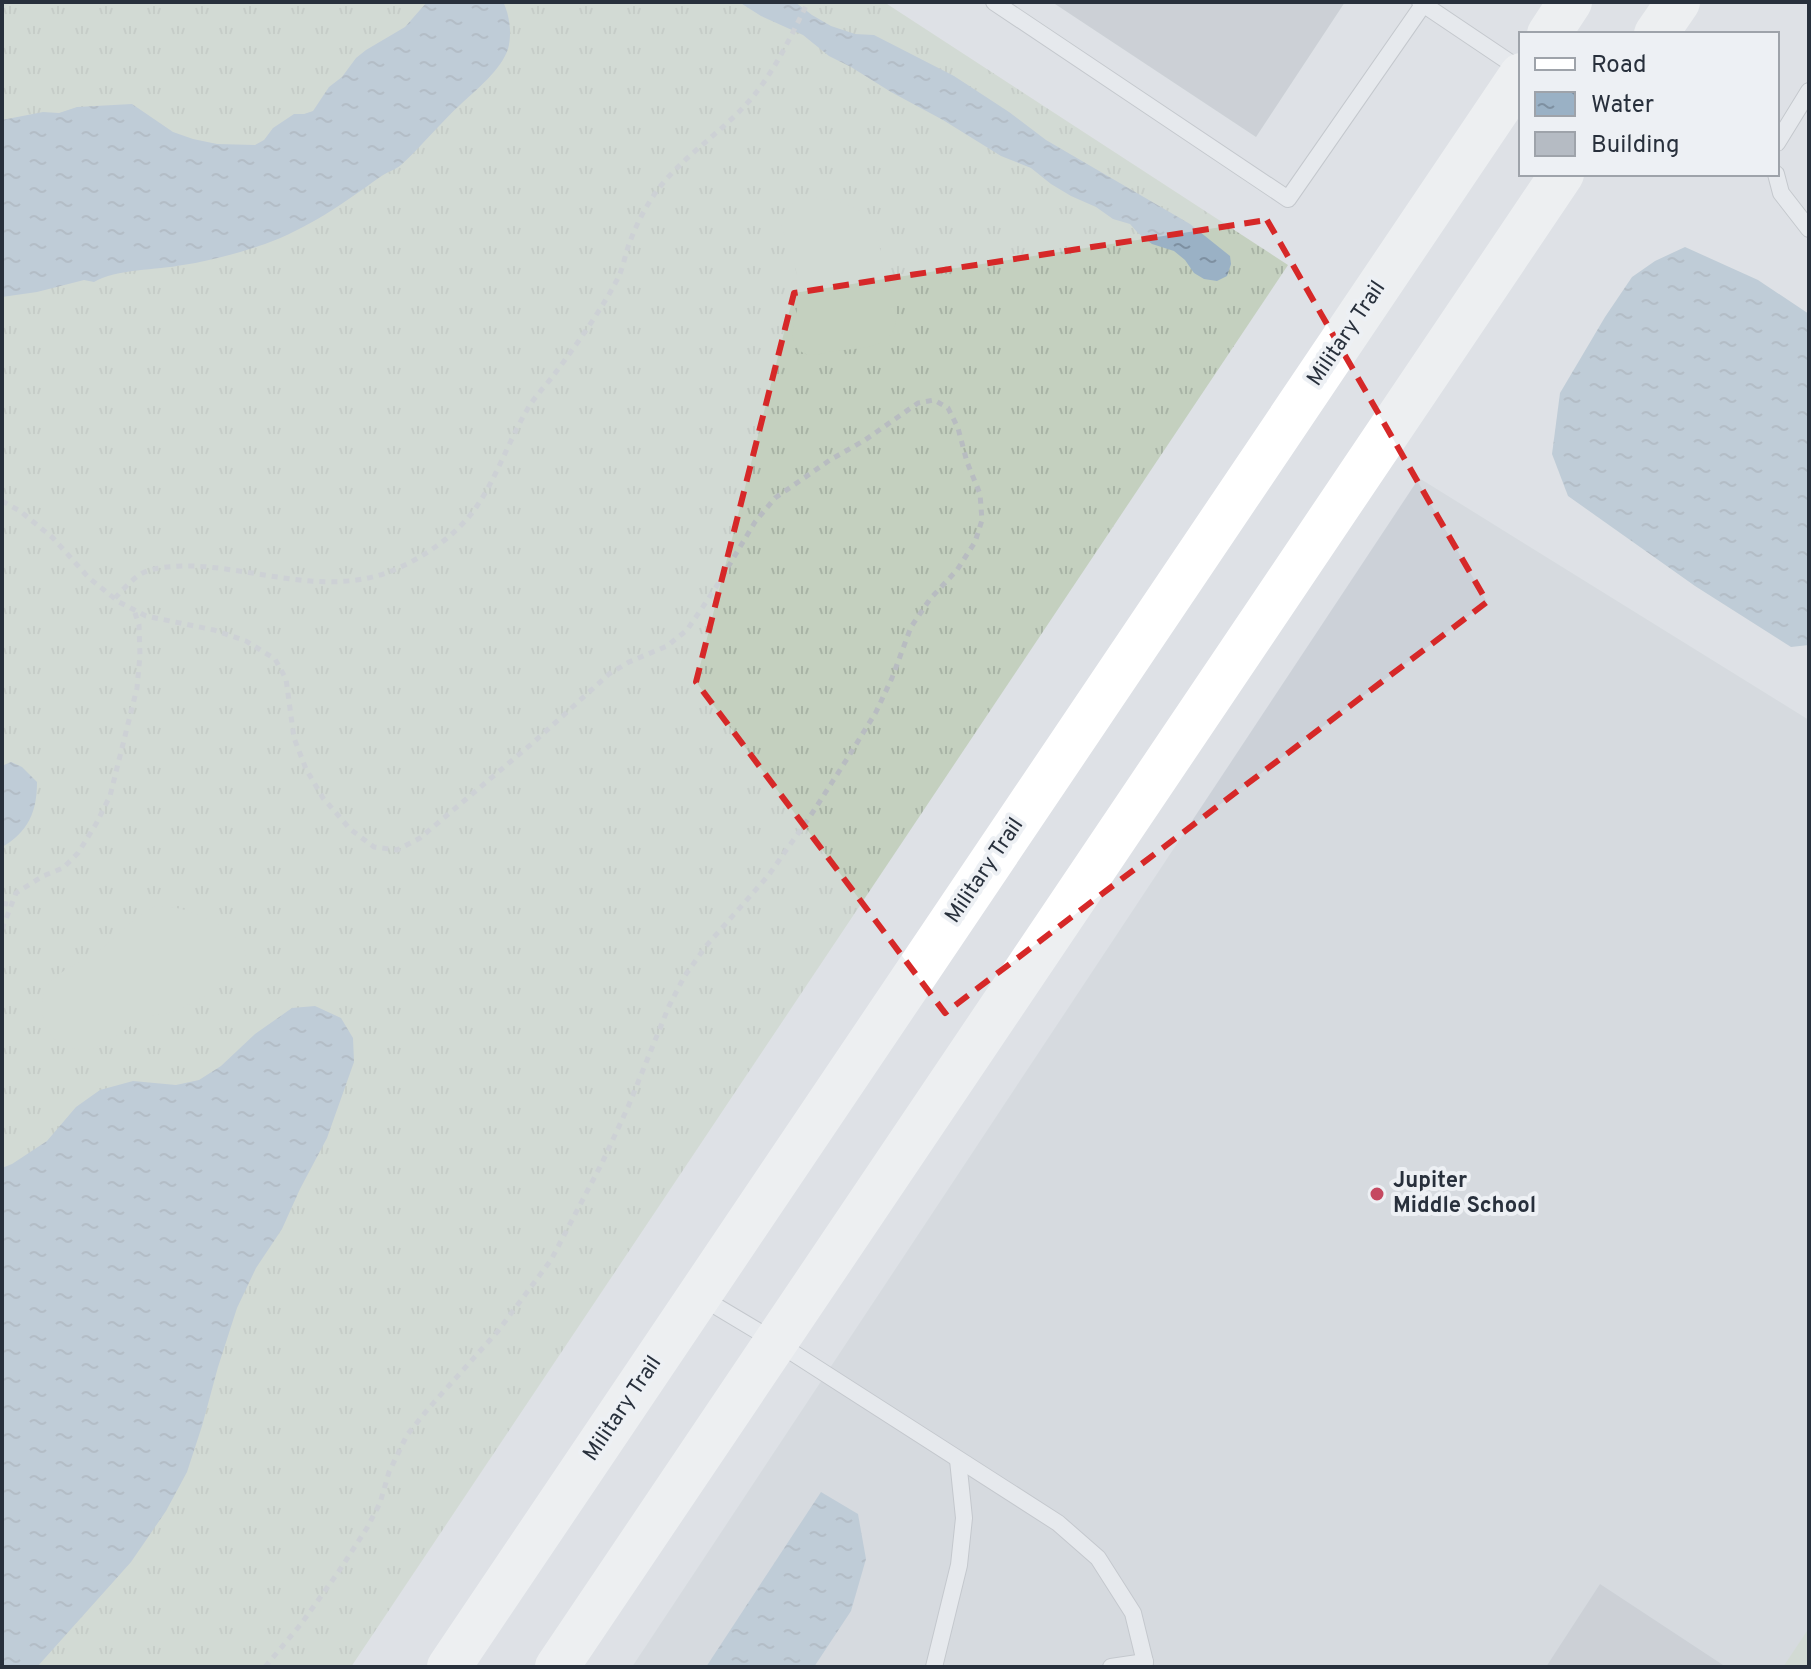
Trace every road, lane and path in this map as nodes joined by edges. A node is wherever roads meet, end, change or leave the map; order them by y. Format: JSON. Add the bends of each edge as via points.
{"nodes":[{"id":1,"x":994,"y":2,"type":"edge"},
{"id":2,"x":1570,"y":2,"type":"edge"},
{"id":3,"x":1678,"y":2,"type":"edge"},
{"id":4,"x":808,"y":3,"type":"edge"},
{"id":5,"x":1423,"y":3,"type":"edge"},
{"id":6,"x":1550,"y":32,"type":"edge"},
{"id":7,"x":1657,"y":32,"type":"edge"},
{"id":8,"x":1519,"y":72,"type":"edge"},
{"id":9,"x":1519,"y":76,"type":"edge"},
{"id":10,"x":1809,"y":91,"type":"edge"},
{"id":11,"x":1779,"y":140,"type":"edge"},
{"id":12,"x":1561,"y":176,"type":"edge"},
{"id":13,"x":1777,"y":176,"type":"edge"},
{"id":14,"x":1809,"y":229,"type":"edge"},
{"id":15,"x":2,"y":501,"type":"edge"},
{"id":16,"x":115,"y":598,"type":"junction"},
{"id":17,"x":134,"y":610,"type":"junction"},
{"id":18,"x":2,"y":903,"type":"edge"},
{"id":19,"x":12,"y":905,"type":"junction"},
{"id":20,"x":2,"y":929,"type":"edge"},
{"id":21,"x":699,"y":1296,"type":"junction"},
{"id":22,"x":776,"y":1342,"type":"junction"},
{"id":23,"x":958,"y":1460,"type":"junction"},
{"id":24,"x":1144,"y":1664,"type":"edge"},
{"id":25,"x":265,"y":1667,"type":"edge"},
{"id":26,"x":449,"y":1667,"type":"edge"},
{"id":27,"x":557,"y":1667,"type":"edge"},
{"id":28,"x":934,"y":1667,"type":"edge"},
{"id":29,"x":1111,"y":1667,"type":"edge"}],
"edges":[{"from":1,"to":5,"type":"lane","via":[[1288,199]]},
{"from":2,"to":6,"type":"main road"},
{"from":3,"to":7,"type":"main road"},
{"from":4,"to":16,"type":"path","via":[[750,100],[659,188],[605,299],[519,423],[476,508],[452,535],[385,573],[346,582],[171,566],[144,572]]},
{"from":5,"to":8,"type":"lane"},
{"from":9,"to":21,"type":"main road","name":"Military Trail"},
{"from":10,"to":11,"type":"lane"},
{"from":12,"to":22,"type":"main road"},
{"from":13,"to":14,"type":"lane","via":[[1781,193]]},
{"from":15,"to":16,"type":"path","via":[[53,538]]},
{"from":16,"to":17,"type":"path"},
{"from":17,"to":19,"type":"path","via":[[139,625],[137,688],[110,796],[78,853],[63,868],[16,893]]},
{"from":17,"to":25,"type":"path","via":[[246,641],[275,659],[286,679],[294,738],[323,798],[374,847],[397,850],[420,838],[609,674],[667,646],[687,630],[775,498],[918,403],[934,400],[948,408],[980,494],[982,520],[975,542],[911,627],[876,712],[768,876],[684,977],[602,1163],[551,1260],[498,1331],[407,1435],[367,1528]]},
{"from":18,"to":19,"type":"path"},
{"from":19,"to":20,"type":"path"},
{"from":21,"to":22,"type":"lane"},
{"from":21,"to":26,"type":"main road","name":"Military Trail"},
{"from":22,"to":23,"type":"lane"},
{"from":22,"to":27,"type":"main road"},
{"from":23,"to":24,"type":"lane","via":[[1058,1523],[1098,1558],[1133,1613]]},
{"from":23,"to":28,"type":"lane","via":[[964,1518],[959,1565]]},
{"from":24,"to":29,"type":"lane"}]}
